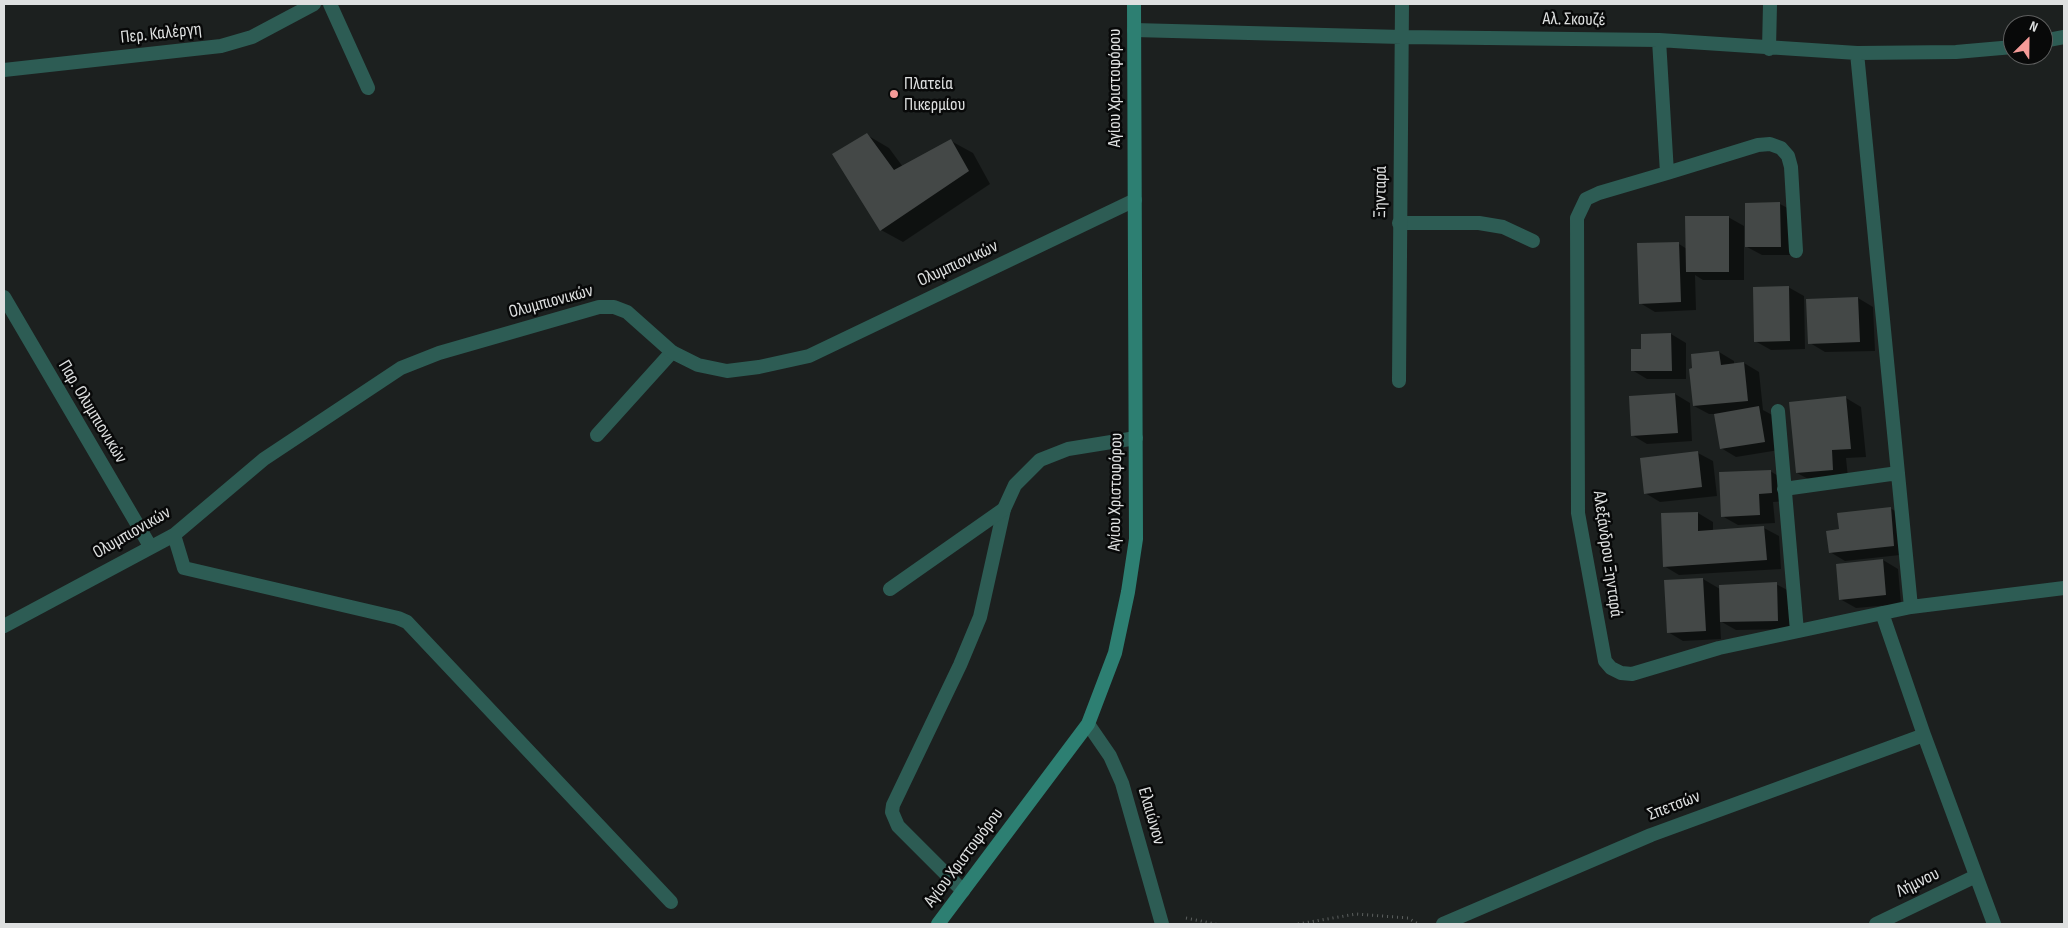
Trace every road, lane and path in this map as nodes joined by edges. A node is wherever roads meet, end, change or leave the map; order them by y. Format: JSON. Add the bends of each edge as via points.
{"nodes":[{"id":1,"x":314,"y":4,"type":"edge"},
{"id":2,"x":330,"y":4,"type":"edge"},
{"id":3,"x":1134,"y":4,"type":"edge"},
{"id":4,"x":1402,"y":4,"type":"edge"},
{"id":5,"x":1770,"y":4,"type":"edge"},
{"id":6,"x":1134,"y":30,"type":"junction"},
{"id":7,"x":1402,"y":37,"type":"junction"},
{"id":8,"x":1659,"y":40,"type":"junction"},
{"id":9,"x":2003,"y":48,"type":"edge"},
{"id":10,"x":1769,"y":49,"type":"junction"},
{"id":11,"x":1857,"y":54,"type":"junction"},
{"id":12,"x":4,"y":70,"type":"edge"},
{"id":13,"x":368,"y":88,"type":"dead end"},
{"id":14,"x":1667,"y":173,"type":"junction"},
{"id":15,"x":1135,"y":200,"type":"junction"},
{"id":16,"x":1400,"y":223,"type":"junction"},
{"id":17,"x":1533,"y":241,"type":"dead end"},
{"id":18,"x":1796,"y":251,"type":"dead end"},
{"id":19,"x":4,"y":297,"type":"edge"},
{"id":20,"x":672,"y":352,"type":"junction"},
{"id":21,"x":1399,"y":381,"type":"dead end"},
{"id":22,"x":1778,"y":411,"type":"dead end"},
{"id":23,"x":597,"y":435,"type":"dead end"},
{"id":24,"x":1136,"y":438,"type":"junction"},
{"id":25,"x":1898,"y":473,"type":"junction"},
{"id":26,"x":1784,"y":489,"type":"junction"},
{"id":27,"x":1004,"y":510,"type":"junction"},
{"id":28,"x":174,"y":535,"type":"junction"},
{"id":29,"x":150,"y":546,"type":"junction"},
{"id":30,"x":2064,"y":588,"type":"edge"},
{"id":31,"x":890,"y":589,"type":"dead end"},
{"id":32,"x":1911,"y":607,"type":"junction"},
{"id":33,"x":1882,"y":613,"type":"junction"},
{"id":34,"x":4,"y":626,"type":"edge"},
{"id":35,"x":1797,"y":631,"type":"junction"},
{"id":36,"x":1088,"y":724,"type":"junction"},
{"id":37,"x":1924,"y":735,"type":"junction"},
{"id":38,"x":1976,"y":876,"type":"junction"},
{"id":39,"x":963,"y":891,"type":"junction"},
{"id":40,"x":671,"y":902,"type":"dead end"},
{"id":41,"x":938,"y":924,"type":"edge"},
{"id":42,"x":1162,"y":924,"type":"edge"},
{"id":43,"x":1298,"y":924,"type":"edge"},
{"id":44,"x":1418,"y":924,"type":"edge"},
{"id":45,"x":1443,"y":924,"type":"edge"},
{"id":46,"x":1876,"y":924,"type":"edge"},
{"id":47,"x":1994,"y":924,"type":"edge"}],
"edges":[{"from":1,"to":12,"type":"street","name":"Περ. Καλέργη","via":[[252,37],[221,46]]},
{"from":2,"to":13,"type":"street"},
{"from":3,"to":6,"type":"main road","name":"Αγίου Χριστοφόρου"},
{"from":4,"to":7,"type":"street","name":"Ξηνταρά"},
{"from":5,"to":10,"type":"street"},
{"from":6,"to":7,"type":"street","name":"Αλ. Σκουζέ"},
{"from":6,"to":15,"type":"main road","name":"Αγίου Χριστοφόρου"},
{"from":7,"to":8,"type":"street","name":"Αλ. Σκουζέ"},
{"from":7,"to":16,"type":"street","name":"Ξηνταρά"},
{"from":8,"to":10,"type":"street","name":"Αλ. Σκουζέ"},
{"from":8,"to":14,"type":"street"},
{"from":9,"to":11,"type":"street","name":"Αλ. Σκουζέ"},
{"from":10,"to":11,"type":"street","name":"Αλ. Σκουζέ"},
{"from":11,"to":25,"type":"street"},
{"from":14,"to":18,"type":"street","name":"Αλεξάνδρου Ξηνταρά","via":[[1758,145],[1770,144],[1781,148],[1791,167]]},
{"from":14,"to":35,"type":"street","name":"Αλεξάνδρου Ξηνταρά","via":[[1586,199],[1578,218],[1578,514],[1605,661],[1622,674],[1632,674],[1719,648]]},
{"from":15,"to":20,"type":"street","name":"Ολυμπιονικών","via":[[810,356],[726,371],[698,364]]},
{"from":15,"to":24,"type":"main road","name":"Αγίου Χριστοφόρου"},
{"from":16,"to":17,"type":"street","via":[[1479,223],[1503,227]]},
{"from":16,"to":21,"type":"street","name":"Ξηνταρά"},
{"from":19,"to":29,"type":"street","name":"Παρ. Ολυμπιονικών"},
{"from":20,"to":23,"type":"street"},
{"from":20,"to":28,"type":"street","name":"Ολυμπιονικών","via":[[627,312],[614,307],[599,307],[439,353],[401,368],[264,459]]},
{"from":22,"to":26,"type":"street"},
{"from":24,"to":27,"type":"street","via":[[1068,449],[1040,460],[1014,485]]},
{"from":24,"to":36,"type":"main road","name":"Αγίου Χριστοφόρου","via":[[1136,539],[1128,592],[1115,653]]},
{"from":25,"to":26,"type":"street"},
{"from":25,"to":32,"type":"street"},
{"from":26,"to":35,"type":"street"},
{"from":27,"to":31,"type":"street"},
{"from":27,"to":39,"type":"street","via":[[980,617],[892,812],[898,826]]},
{"from":28,"to":29,"type":"street","name":"Ολυμπιονικών"},
{"from":28,"to":40,"type":"street","via":[[184,568],[407,622]]},
{"from":29,"to":34,"type":"street","name":"Ολυμπιονικών"},
{"from":30,"to":32,"type":"street","name":"Αλεξάνδρου Ξηνταρά"},
{"from":32,"to":33,"type":"street","name":"Αλεξάνδρου Ξηνταρά"},
{"from":33,"to":35,"type":"street","name":"Αλεξάνδρου Ξηνταρά"},
{"from":33,"to":37,"type":"street"},
{"from":36,"to":39,"type":"main road","name":"Αγίου Χριστοφόρου"},
{"from":36,"to":42,"type":"street","name":"Ελαιώνον","via":[[1110,756],[1122,783]]},
{"from":37,"to":38,"type":"street"},
{"from":37,"to":45,"type":"street","name":"Σπετσών","via":[[1651,835]]},
{"from":38,"to":46,"type":"street","name":"Λήμνου"},
{"from":38,"to":47,"type":"street"},
{"from":39,"to":41,"type":"main road","name":"Αγίου Χριστοφόρου"},
{"from":43,"to":44,"type":"path","via":[[1356,914],[1408,918]]}]}
